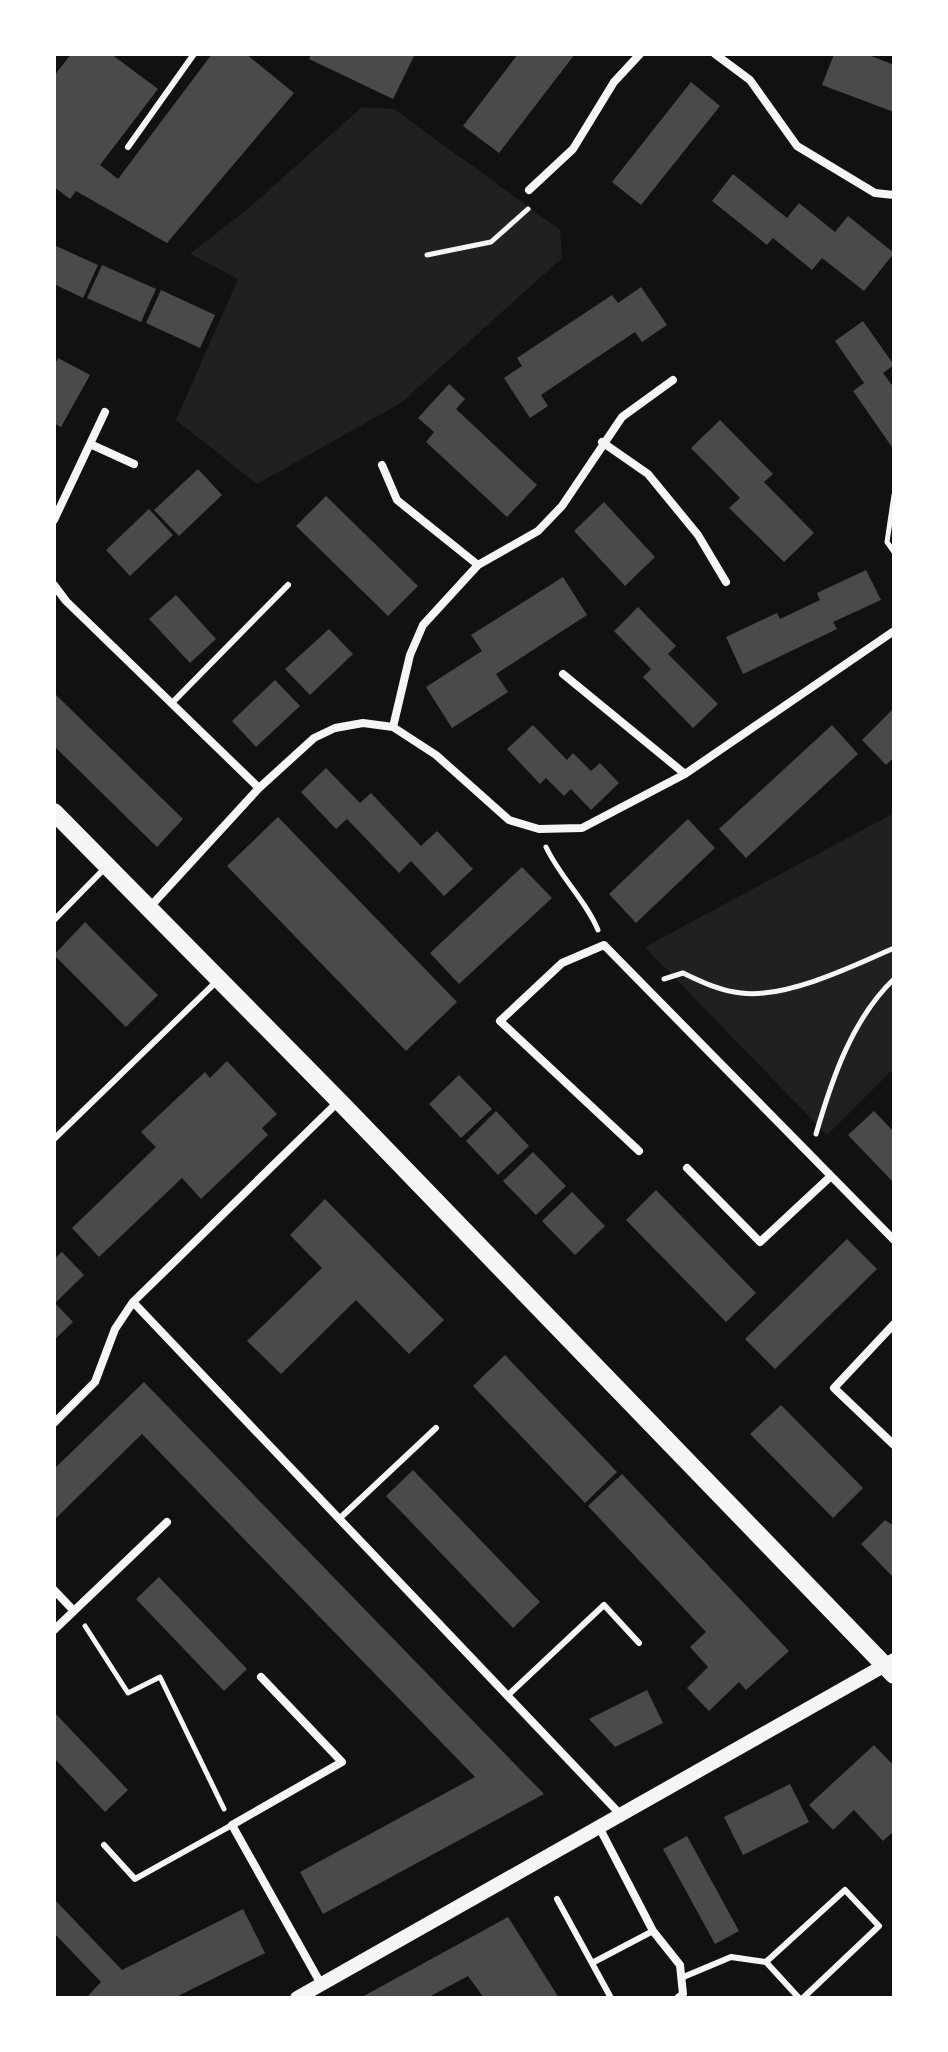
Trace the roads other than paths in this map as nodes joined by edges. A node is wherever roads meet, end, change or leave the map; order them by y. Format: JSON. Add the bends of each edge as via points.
{"nodes":[{"id":1,"x":194,"y":54,"type":"edge"},
{"id":2,"x":640,"y":54,"type":"edge"},
{"id":3,"x":715,"y":54,"type":"edge"},
{"id":4,"x":128,"y":147,"type":"dead end"},
{"id":5,"x":529,"y":190,"type":"road end"},
{"id":6,"x":894,"y":195,"type":"edge"},
{"id":7,"x":673,"y":380,"type":"dead end"},
{"id":8,"x":105,"y":412,"type":"dead end"},
{"id":9,"x":602,"y":442,"type":"junction"},
{"id":10,"x":90,"y":444,"type":"junction"},
{"id":11,"x":134,"y":464,"type":"dead end"},
{"id":12,"x":382,"y":465,"type":"dead end"},
{"id":13,"x":54,"y":520,"type":"edge"},
{"id":14,"x":478,"y":565,"type":"junction"},
{"id":15,"x":726,"y":582,"type":"dead end"},
{"id":16,"x":54,"y":585,"type":"edge"},
{"id":17,"x":288,"y":585,"type":"dead end"},
{"id":18,"x":894,"y":631,"type":"edge"},
{"id":19,"x":563,"y":674,"type":"dead end"},
{"id":20,"x":172,"y":703,"type":"junction"},
{"id":21,"x":393,"y":727,"type":"junction"},
{"id":22,"x":685,"y":774,"type":"junction"},
{"id":23,"x":259,"y":788,"type":"junction"},
{"id":24,"x":54,"y":812,"type":"edge"},
{"id":25,"x":106,"y":867,"type":"junction"},
{"id":26,"x":149,"y":909,"type":"junction"},
{"id":27,"x":54,"y":920,"type":"edge"},
{"id":28,"x":218,"y":980,"type":"junction"},
{"id":29,"x":339,"y":1101,"type":"junction"},
{"id":30,"x":54,"y":1139,"type":"edge"},
{"id":31,"x":639,"y":1151,"type":"dead end"},
{"id":32,"x":687,"y":1168,"type":"dead end"},
{"id":33,"x":831,"y":1176,"type":"junction"},
{"id":34,"x":894,"y":1240,"type":"edge"},
{"id":35,"x":133,"y":1302,"type":"junction"},
{"id":36,"x":894,"y":1324,"type":"edge"},
{"id":37,"x":54,"y":1423,"type":"edge"},
{"id":38,"x":436,"y":1428,"type":"dead end"},
{"id":39,"x":894,"y":1445,"type":"edge"},
{"id":40,"x":339,"y":1519,"type":"junction"},
{"id":41,"x":167,"y":1522,"type":"dead end"},
{"id":42,"x":54,"y":1590,"type":"edge"},
{"id":43,"x":74,"y":1611,"type":"junction"},
{"id":44,"x":54,"y":1630,"type":"edge"},
{"id":45,"x":639,"y":1643,"type":"dead end"},
{"id":46,"x":891,"y":1667,"type":"edge"},
{"id":47,"x":261,"y":1677,"type":"dead end"},
{"id":48,"x":507,"y":1696,"type":"junction"},
{"id":49,"x":619,"y":1813,"type":"junction"},
{"id":50,"x":232,"y":1825,"type":"junction"},
{"id":51,"x":598,"y":1825,"type":"junction"},
{"id":52,"x":104,"y":1845,"type":"dead end"},
{"id":53,"x":557,"y":1899,"type":"dead end"},
{"id":54,"x":653,"y":1931,"type":"junction"},
{"id":55,"x":766,"y":1962,"type":"junction"},
{"id":56,"x":592,"y":1963,"type":"junction"},
{"id":57,"x":681,"y":1978,"type":"junction"},
{"id":58,"x":321,"y":1984,"type":"junction"},
{"id":59,"x":297,"y":1998,"type":"edge"},
{"id":60,"x":611,"y":1998,"type":"edge"},
{"id":61,"x":678,"y":1998,"type":"edge"},
{"id":62,"x":801,"y":1998,"type":"edge"}],
"edges":[{"from":1,"to":4,"type":"lane"},
{"from":2,"to":5,"type":"street","via":[[614,82],[573,149]]},
{"from":3,"to":6,"type":"street","via":[[750,80],[797,146],[875,193]]},
{"from":7,"to":9,"type":"street","via":[[622,417]]},
{"from":8,"to":10,"type":"street"},
{"from":9,"to":14,"type":"street","via":[[562,506],[538,531]]},
{"from":9,"to":15,"type":"street","via":[[648,474],[698,535]]},
{"from":10,"to":11,"type":"street"},
{"from":10,"to":13,"type":"street"},
{"from":12,"to":14,"type":"street","via":[[397,500]]},
{"from":14,"to":21,"type":"street","via":[[423,625],[410,655]]},
{"from":16,"to":20,"type":"street"},
{"from":17,"to":20,"type":"lane"},
{"from":18,"to":22,"type":"street"},
{"from":19,"to":22,"type":"street"},
{"from":20,"to":23,"type":"street"},
{"from":21,"to":22,"type":"street","via":[[436,755],[509,820],[539,829],[582,828]]},
{"from":21,"to":23,"type":"street","via":[[363,723],[335,728],[314,738]]},
{"from":23,"to":26,"type":"street"},
{"from":24,"to":25,"type":"main road"},
{"from":25,"to":26,"type":"main road"},
{"from":25,"to":27,"type":"lane"},
{"from":26,"to":28,"type":"main road"},
{"from":28,"to":29,"type":"main road"},
{"from":28,"to":30,"type":"lane"},
{"from":29,"to":35,"type":"street"},
{"from":29,"to":46,"type":"main road"},
{"from":31,"to":33,"type":"street","via":[[500,1021],[562,963],[604,945]]},
{"from":32,"to":33,"type":"street","via":[[760,1242]]},
{"from":33,"to":34,"type":"street"},
{"from":35,"to":37,"type":"street","via":[[115,1329],[95,1382]]},
{"from":35,"to":40,"type":"street"},
{"from":36,"to":39,"type":"street","via":[[834,1388]]},
{"from":38,"to":40,"type":"lane"},
{"from":40,"to":48,"type":"street"},
{"from":41,"to":43,"type":"street"},
{"from":42,"to":43,"type":"street"},
{"from":43,"to":44,"type":"street"},
{"from":45,"to":48,"type":"lane","via":[[604,1605]]},
{"from":46,"to":49,"type":"street"},
{"from":47,"to":50,"type":"street","via":[[342,1762]]},
{"from":48,"to":49,"type":"street"},
{"from":49,"to":51,"type":"street"},
{"from":50,"to":52,"type":"lane","via":[[135,1879]]},
{"from":50,"to":58,"type":"street"},
{"from":51,"to":54,"type":"street"},
{"from":51,"to":58,"type":"street"},
{"from":53,"to":56,"type":"lane"},
{"from":54,"to":56,"type":"lane"},
{"from":54,"to":57,"type":"street","via":[[680,1965]]},
{"from":55,"to":57,"type":"lane","via":[[731,1957]]},
{"from":55,"to":62,"type":"lane"},
{"from":55,"to":62,"type":"lane","via":[[845,1890],[879,1926]]},
{"from":56,"to":60,"type":"lane"},
{"from":57,"to":61,"type":"street","via":[[683,1994]]},
{"from":58,"to":59,"type":"street"}]}
